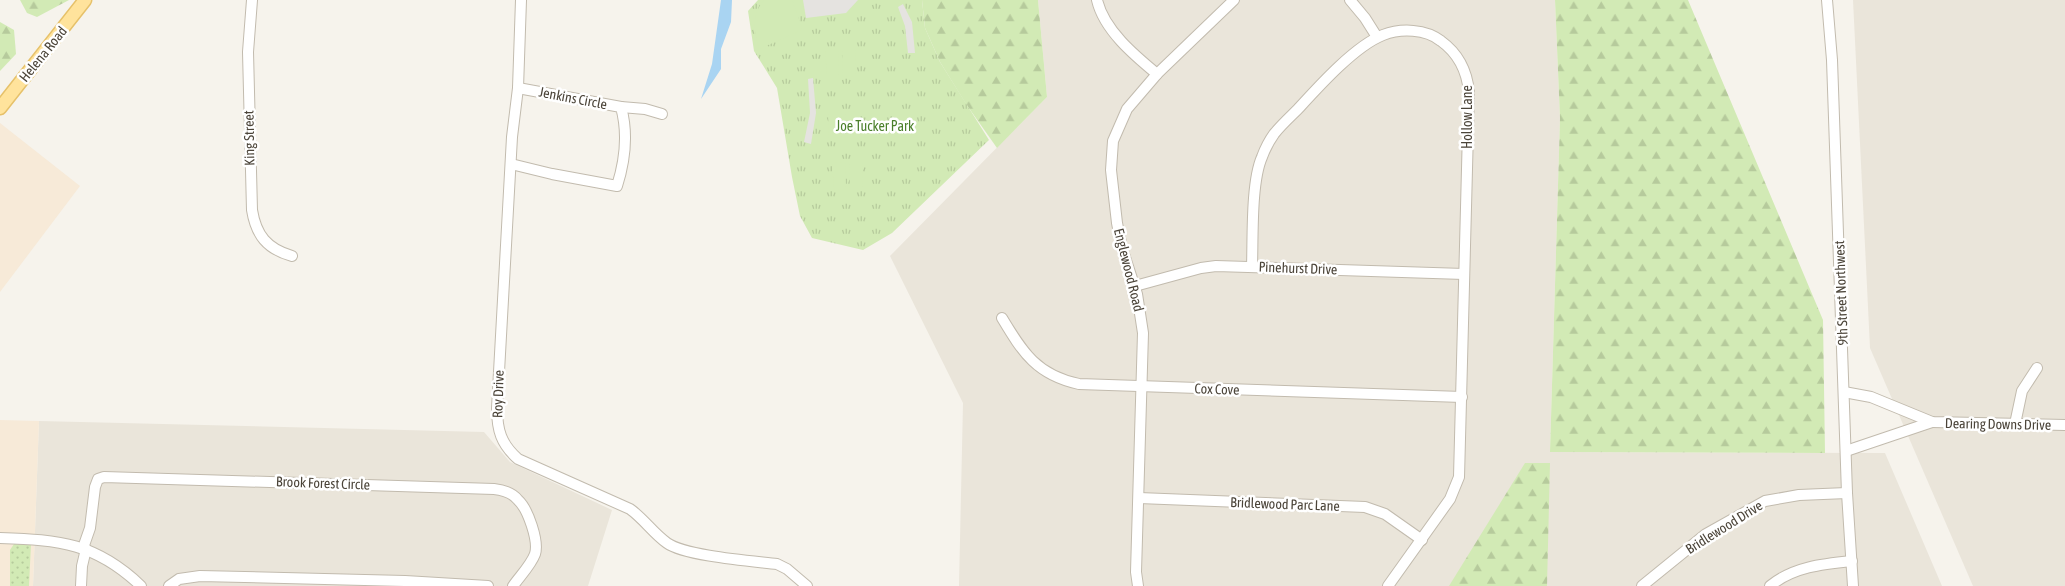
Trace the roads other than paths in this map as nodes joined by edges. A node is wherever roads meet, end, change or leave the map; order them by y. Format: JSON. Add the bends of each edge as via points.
{"nodes":[{"id":1,"x":85,"y":0,"type":"edge"},
{"id":2,"x":252,"y":0,"type":"edge"},
{"id":3,"x":520,"y":0,"type":"edge"},
{"id":4,"x":1097,"y":0,"type":"edge"},
{"id":5,"x":1234,"y":0,"type":"edge"},
{"id":6,"x":1350,"y":0,"type":"edge"},
{"id":7,"x":1827,"y":0,"type":"edge"},
{"id":8,"x":1377,"y":37,"type":"junction"},
{"id":9,"x":1157,"y":74,"type":"junction"},
{"id":10,"x":518,"y":88,"type":"junction"},
{"id":11,"x":0,"y":108,"type":"edge"},
{"id":12,"x":620,"y":108,"type":"junction"},
{"id":13,"x":662,"y":114,"type":"dead end"},
{"id":14,"x":511,"y":164,"type":"junction"},
{"id":15,"x":292,"y":256,"type":"dead end"},
{"id":16,"x":1252,"y":266,"type":"junction"},
{"id":17,"x":1464,"y":274,"type":"junction"},
{"id":18,"x":1135,"y":286,"type":"junction"},
{"id":19,"x":1002,"y":318,"type":"dead end"},
{"id":20,"x":2037,"y":368,"type":"dead end"},
{"id":21,"x":1142,"y":386,"type":"junction"},
{"id":22,"x":1844,"y":392,"type":"junction"},
{"id":23,"x":1462,"y":397,"type":"junction"},
{"id":24,"x":1932,"y":422,"type":"junction"},
{"id":25,"x":2015,"y":424,"type":"junction"},
{"id":26,"x":2065,"y":425,"type":"edge"},
{"id":27,"x":1846,"y":450,"type":"junction"},
{"id":28,"x":1847,"y":493,"type":"junction"},
{"id":29,"x":1139,"y":498,"type":"junction"},
{"id":30,"x":0,"y":538,"type":"edge"},
{"id":31,"x":1422,"y":540,"type":"junction"},
{"id":32,"x":85,"y":548,"type":"junction"},
{"id":33,"x":1852,"y":561,"type":"junction"},
{"id":34,"x":81,"y":586,"type":"edge"},
{"id":35,"x":141,"y":586,"type":"edge"},
{"id":36,"x":169,"y":586,"type":"edge"},
{"id":37,"x":488,"y":586,"type":"edge"},
{"id":38,"x":513,"y":586,"type":"edge"},
{"id":39,"x":807,"y":586,"type":"edge"},
{"id":40,"x":1138,"y":586,"type":"edge"},
{"id":41,"x":1388,"y":586,"type":"edge"},
{"id":42,"x":1642,"y":586,"type":"edge"},
{"id":43,"x":1770,"y":586,"type":"edge"},
{"id":44,"x":1853,"y":586,"type":"edge"}],
"edges":[{"from":1,"to":11,"type":"main road","name":"Helena Road"},
{"from":2,"to":15,"type":"street","name":"King Street","via":[[248,52],[252,210],[262,239],[277,251]]},
{"from":3,"to":10,"type":"street","name":"Roy Drive"},
{"from":4,"to":9,"type":"street","via":[[1101,15],[1111,30]]},
{"from":5,"to":9,"type":"street","name":"Englewood Road"},
{"from":6,"to":8,"type":"street"},
{"from":7,"to":22,"type":"street","name":"9th Street Northwest"},
{"from":8,"to":16,"type":"street","name":"Hollow Lane","via":[[1354,54],[1269,142],[1256,183]]},
{"from":8,"to":17,"type":"street","name":"Hollow Lane","via":[[1398,31],[1433,35],[1453,51],[1465,70],[1469,92]]},
{"from":9,"to":18,"type":"street","name":"Englewood Road","via":[[1127,108],[1111,155],[1117,222]]},
{"from":10,"to":12,"type":"street","name":"Jenkins Circle"},
{"from":10,"to":14,"type":"street","name":"Roy Drive"},
{"from":12,"to":13,"type":"street","via":[[645,109]]},
{"from":12,"to":14,"type":"street","name":"Jenkins Circle","via":[[625,127],[622,168],[617,186]]},
{"from":14,"to":39,"type":"street","name":"Roy Drive","via":[[497,421],[500,437],[509,451],[537,469],[630,509],[674,547],[776,564]]},
{"from":16,"to":17,"type":"street","name":"Pinehurst Drive"},
{"from":16,"to":18,"type":"street","name":"Pinehurst Drive","via":[[1201,268]]},
{"from":17,"to":23,"type":"street","name":"Hollow Lane"},
{"from":18,"to":21,"type":"street","name":"Englewood Road","via":[[1143,333]]},
{"from":19,"to":21,"type":"street","name":"Cox Cove","via":[[1026,356],[1054,377],[1079,384]]},
{"from":20,"to":25,"type":"street","via":[[2022,391]]},
{"from":21,"to":23,"type":"street","name":"Cox Cove"},
{"from":21,"to":29,"type":"street","name":"Englewood Road"},
{"from":22,"to":24,"type":"street","name":"Dearing Downs Drive","via":[[1871,397]]},
{"from":22,"to":27,"type":"street","name":"9th Street Northwest"},
{"from":23,"to":31,"type":"street","name":"Hollow Lane","via":[[1458,483]]},
{"from":24,"to":25,"type":"street","name":"Dearing Downs Drive"},
{"from":24,"to":27,"type":"street","name":"Dearing Downs Drive"},
{"from":25,"to":26,"type":"street","name":"Dearing Downs Drive"},
{"from":27,"to":28,"type":"street","name":"9th Street Northwest"},
{"from":28,"to":33,"type":"street","name":"9th Street Northwest"},
{"from":28,"to":42,"type":"street","name":"Bridlewood Drive","via":[[1799,495],[1765,501],[1701,538]]},
{"from":29,"to":31,"type":"street","name":"Bridlewood Parc Lane","via":[[1365,507],[1385,514]]},
{"from":29,"to":40,"type":"street","name":"Englewood Road"},
{"from":30,"to":32,"type":"street","via":[[43,540]]},
{"from":31,"to":41,"type":"street","name":"Hollow Lane"},
{"from":32,"to":34,"type":"street","name":"Brook Forest Circle"},
{"from":32,"to":35,"type":"street","via":[[116,564]]},
{"from":32,"to":38,"type":"street","name":"Brook Forest Circle","via":[[95,487],[98,479],[104,477],[494,489],[507,491],[519,500],[536,540],[534,557]]},
{"from":33,"to":43,"type":"street","via":[[1803,569],[1783,576]]},
{"from":33,"to":44,"type":"street","name":"9th Street Northwest"},
{"from":36,"to":37,"type":"street","via":[[178,578],[200,576]]}]}
